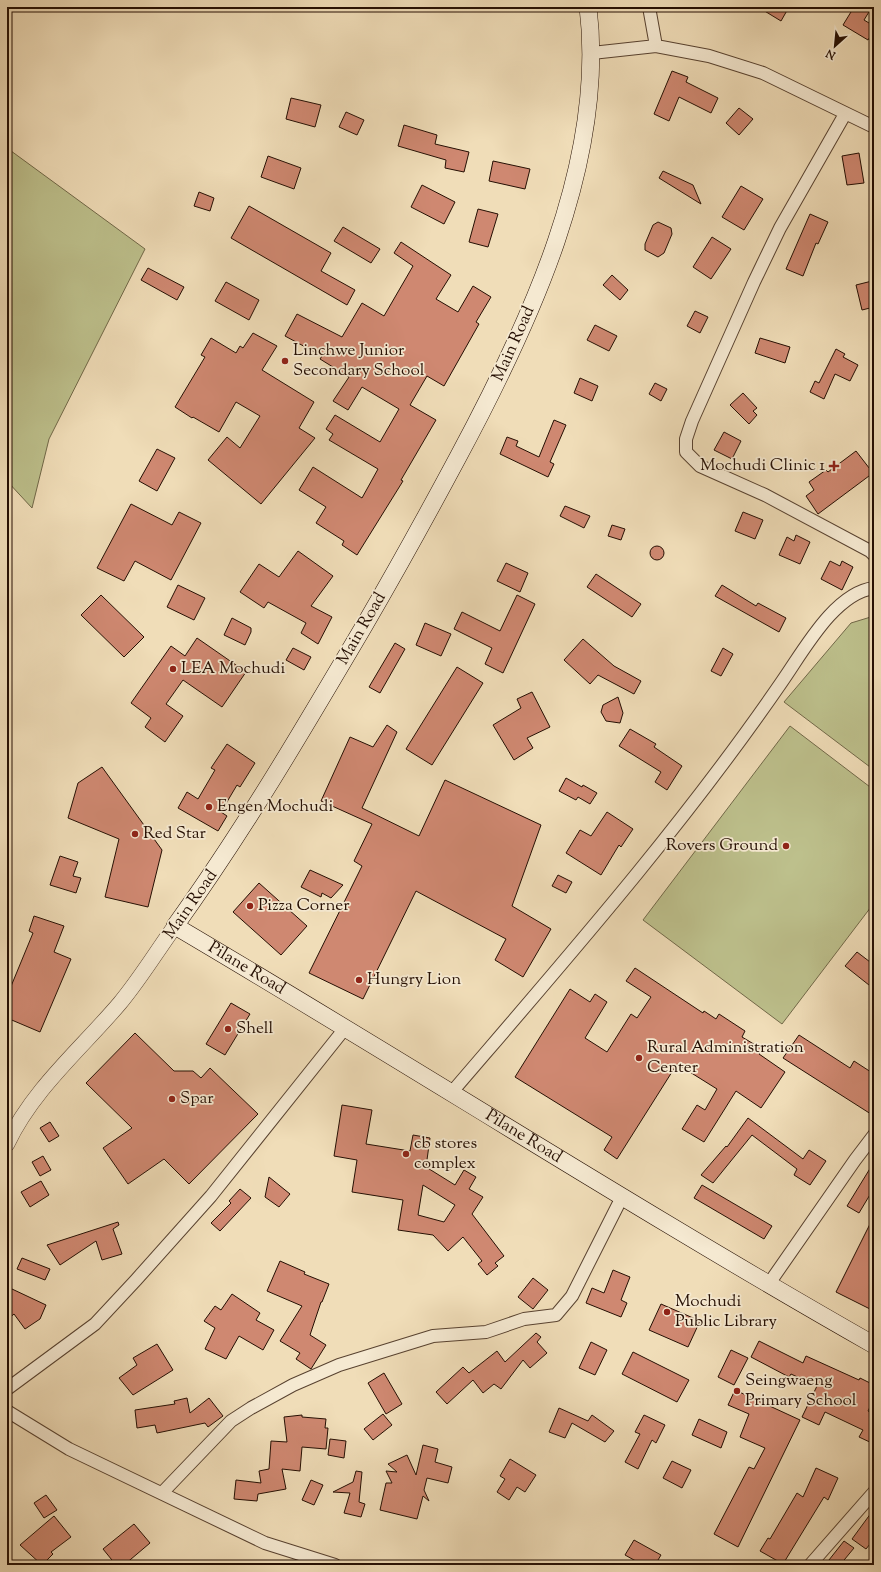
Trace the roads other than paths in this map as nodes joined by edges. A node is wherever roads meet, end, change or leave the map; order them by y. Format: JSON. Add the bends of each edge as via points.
{"nodes":[{"id":1,"x":588,"y":7,"type":"edge"},
{"id":2,"x":649,"y":7,"type":"edge"},
{"id":3,"x":656,"y":46,"type":"junction"},
{"id":4,"x":592,"y":53,"type":"junction"},
{"id":5,"x":845,"y":114,"type":"junction"},
{"id":6,"x":874,"y":127,"type":"edge"},
{"id":7,"x":874,"y":555,"type":"edge"},
{"id":8,"x":874,"y":588,"type":"edge"},
{"id":9,"x":175,"y":926,"type":"junction"},
{"id":10,"x":346,"y":1027,"type":"junction"},
{"id":11,"x":452,"y":1092,"type":"junction"},
{"id":12,"x":874,"y":1135,"type":"edge"},
{"id":13,"x":7,"y":1144,"type":"edge"},
{"id":14,"x":622,"y":1197,"type":"junction"},
{"id":15,"x":768,"y":1285,"type":"junction"},
{"id":16,"x":874,"y":1345,"type":"edge"},
{"id":17,"x":7,"y":1389,"type":"edge"},
{"id":18,"x":7,"y":1411,"type":"edge"},
{"id":19,"x":874,"y":1492,"type":"edge"},
{"id":20,"x":162,"y":1493,"type":"junction"},
{"id":21,"x":335,"y":1565,"type":"edge"},
{"id":22,"x":810,"y":1565,"type":"edge"}],
"edges":[{"from":1,"to":4,"type":"main road","name":"Main Road"},
{"from":2,"to":3,"type":"street"},
{"from":3,"to":4,"type":"street"},
{"from":3,"to":5,"type":"street","via":[[709,56],[763,73]]},
{"from":4,"to":9,"type":"main road","name":"Main Road","via":[[584,135],[568,208],[541,282],[491,394],[417,534],[266,791]]},
{"from":5,"to":6,"type":"street"},
{"from":5,"to":7,"type":"street","via":[[780,228],[754,282],[692,421],[686,439],[686,452],[700,466],[765,495]]},
{"from":8,"to":11,"type":"street","via":[[864,589],[851,596],[833,612],[742,740],[645,865]]},
{"from":9,"to":10,"type":"main road","name":"Pilane Road"},
{"from":9,"to":13,"type":"street","name":"Main Road","via":[[121,1002],[61,1066],[18,1121]]},
{"from":10,"to":11,"type":"main road","name":"Pilane Road"},
{"from":10,"to":17,"type":"street","via":[[211,1196],[95,1324]]},
{"from":11,"to":14,"type":"main road","name":"Pilane Road"},
{"from":12,"to":15,"type":"street"},
{"from":14,"to":15,"type":"main road","name":"Pilane Road"},
{"from":14,"to":20,"type":"street","via":[[572,1296],[556,1315],[524,1318],[486,1332],[433,1336],[339,1365],[293,1385],[231,1421]]},
{"from":15,"to":16,"type":"main road","name":"Pilane Road"},
{"from":18,"to":20,"type":"street","via":[[69,1449]]},
{"from":19,"to":22,"type":"street"},
{"from":20,"to":21,"type":"street","via":[[264,1543]]}]}
